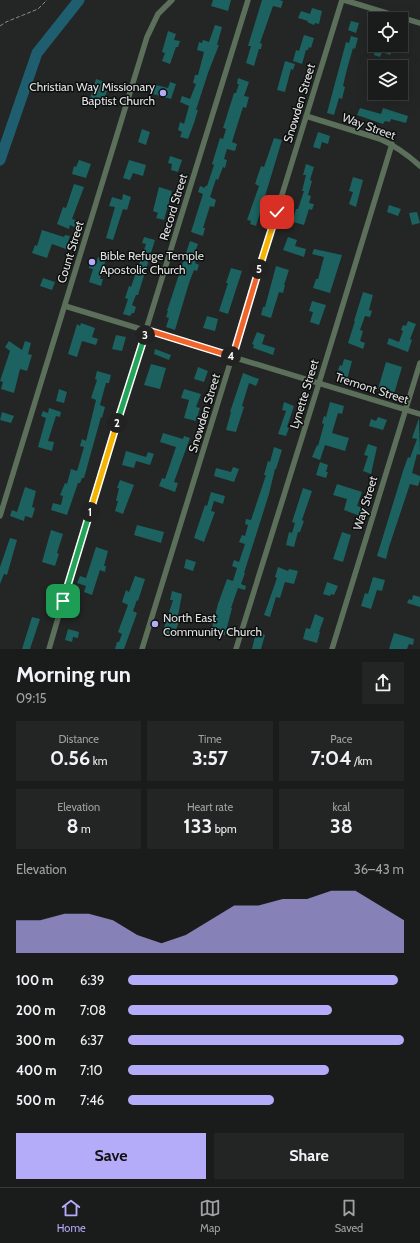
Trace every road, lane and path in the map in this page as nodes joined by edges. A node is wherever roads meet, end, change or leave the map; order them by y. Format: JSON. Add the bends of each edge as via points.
{"nodes":[{"id":1,"x":47,"y":0,"type":"edge"},
{"id":2,"x":172,"y":0,"type":"edge"},
{"id":3,"x":248,"y":0,"type":"edge"},
{"id":4,"x":343,"y":0,"type":"edge"},
{"id":5,"x":420,"y":23,"type":"edge"},
{"id":6,"x":0,"y":26,"type":"edge"},
{"id":7,"x":306,"y":116,"type":"junction"},
{"id":8,"x":392,"y":144,"type":"junction"},
{"id":9,"x":420,"y":166,"type":"edge"},
{"id":10,"x":65,"y":306,"type":"junction"},
{"id":11,"x":147,"y":330,"type":"junction"},
{"id":12,"x":233,"y":356,"type":"junction"},
{"id":13,"x":420,"y":363,"type":"edge"},
{"id":14,"x":319,"y":383,"type":"junction"},
{"id":15,"x":405,"y":410,"type":"junction"},
{"id":16,"x":420,"y":414,"type":"edge"},
{"id":17,"x":0,"y":516,"type":"edge"},
{"id":18,"x":49,"y":649,"type":"edge"},
{"id":19,"x":142,"y":649,"type":"edge"},
{"id":20,"x":236,"y":649,"type":"edge"},
{"id":21,"x":332,"y":649,"type":"edge"}],
"edges":[{"from":1,"to":6,"type":"path","via":[[38,10]]},
{"from":2,"to":10,"type":"street","name":"Count Street","via":[[158,14],[147,37]]},
{"from":3,"to":11,"type":"street","name":"Record Street"},
{"from":4,"to":5,"type":"street"},
{"from":4,"to":7,"type":"street","name":"Snowden Street"},
{"from":7,"to":8,"type":"street","name":"Way Street"},
{"from":7,"to":12,"type":"street","name":"Snowden Street"},
{"from":8,"to":9,"type":"street","name":"Way Street"},
{"from":8,"to":14,"type":"street","name":"Lynette Street"},
{"from":10,"to":11,"type":"street","name":"Tremont Street"},
{"from":10,"to":17,"type":"street","name":"Count Street"},
{"from":11,"to":12,"type":"street","name":"Tremont Street"},
{"from":11,"to":18,"type":"street","name":"Record Street"},
{"from":12,"to":14,"type":"street","name":"Tremont Street"},
{"from":12,"to":19,"type":"street","name":"Snowden Street"},
{"from":13,"to":15,"type":"street","name":"Way Street"},
{"from":14,"to":15,"type":"street","name":"Tremont Street"},
{"from":14,"to":20,"type":"street","name":"Lynette Street"},
{"from":15,"to":16,"type":"street","name":"Tremont Street"},
{"from":15,"to":21,"type":"street","name":"Way Street"}]}
